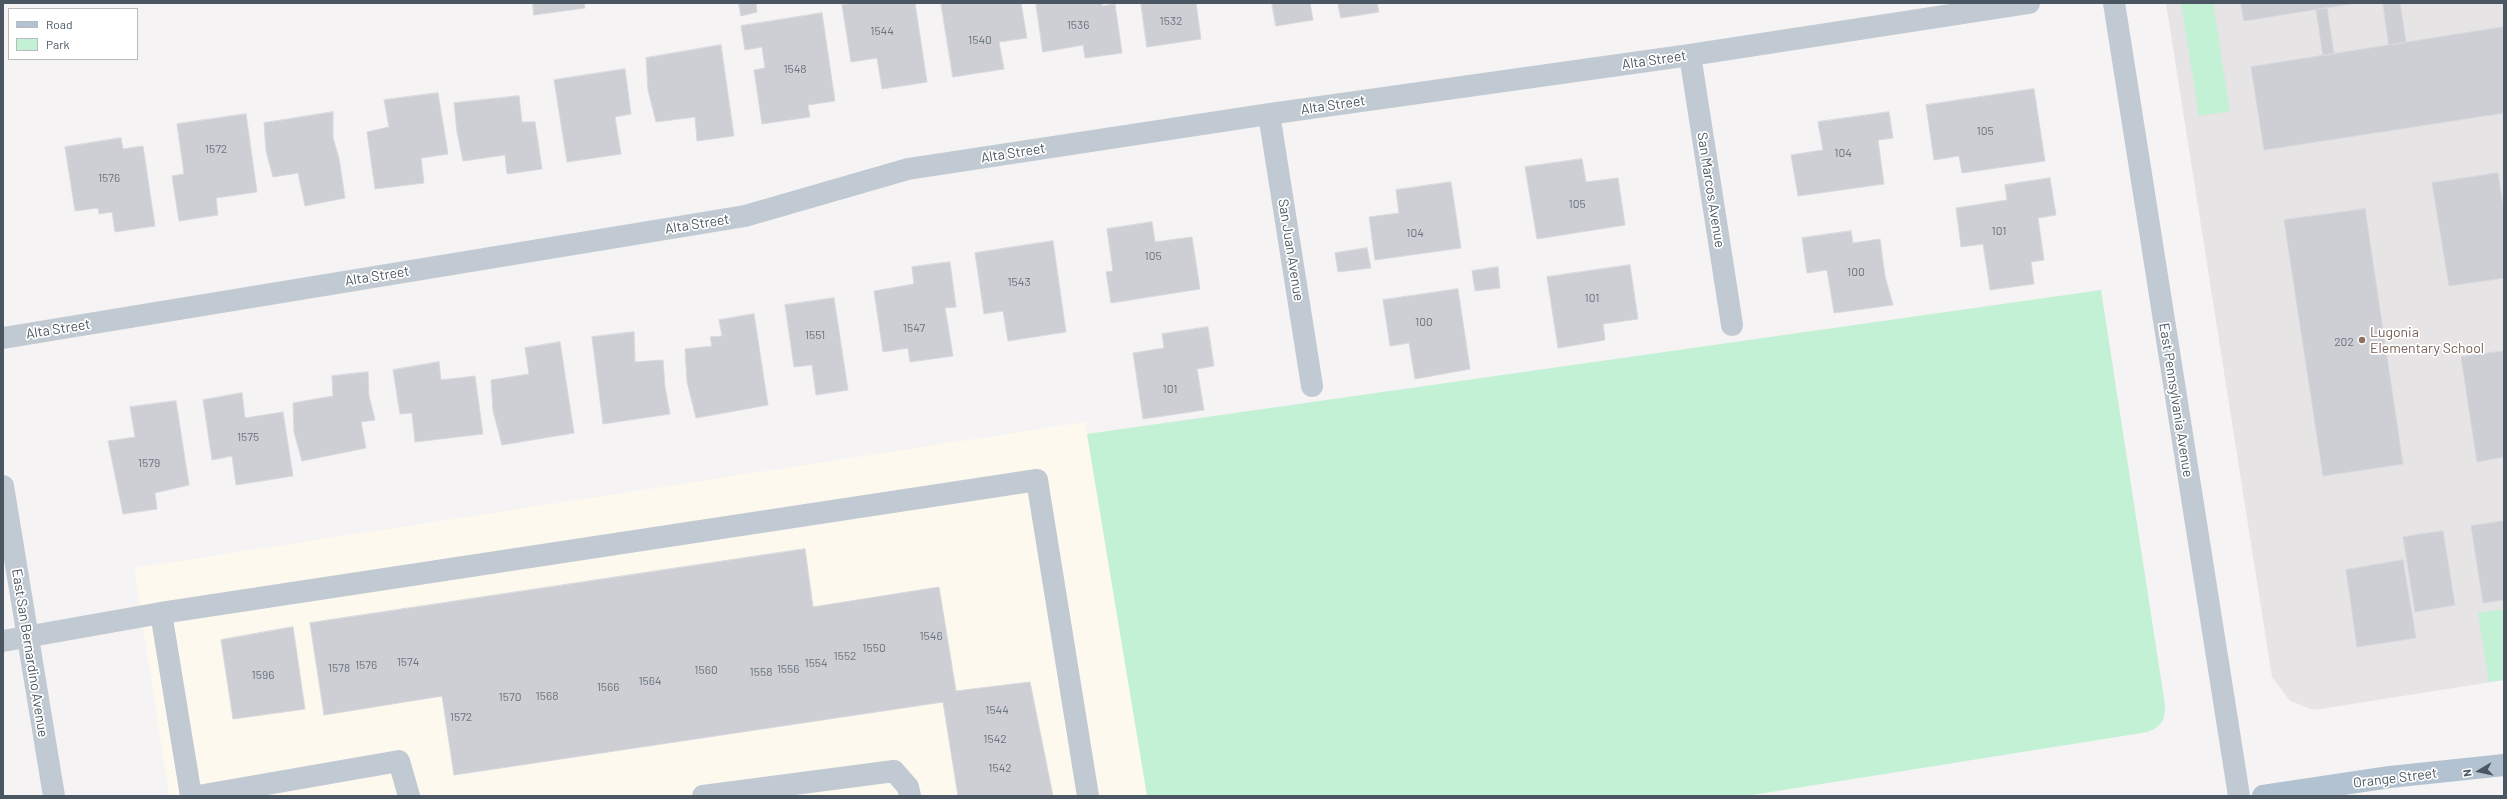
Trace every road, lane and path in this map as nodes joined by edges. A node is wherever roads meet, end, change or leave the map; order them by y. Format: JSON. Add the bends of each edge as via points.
{"nodes":[{"id":1,"x":2029,"y":3,"type":"edge"},
{"id":2,"x":2114,"y":3,"type":"edge"},
{"id":3,"x":1690,"y":55,"type":"junction"},
{"id":4,"x":1269,"y":114,"type":"junction"},
{"id":5,"x":1732,"y":325,"type":"dead end"},
{"id":6,"x":3,"y":338,"type":"edge"},
{"id":7,"x":1312,"y":386,"type":"dead end"},
{"id":8,"x":3,"y":486,"type":"edge"},
{"id":9,"x":161,"y":613,"type":"junction"},
{"id":10,"x":28,"y":637,"type":"junction"},
{"id":11,"x":3,"y":642,"type":"edge"},
{"id":12,"x":2504,"y":765,"type":"edge"},
{"id":13,"x":54,"y":796,"type":"edge"},
{"id":14,"x":191,"y":796,"type":"edge"},
{"id":15,"x":198,"y":796,"type":"edge"},
{"id":16,"x":409,"y":796,"type":"edge"},
{"id":17,"x":704,"y":796,"type":"edge"},
{"id":18,"x":910,"y":796,"type":"edge"},
{"id":19,"x":1088,"y":796,"type":"edge"},
{"id":20,"x":2239,"y":796,"type":"edge"},
{"id":21,"x":2263,"y":796,"type":"edge"}],
"edges":[{"from":1,"to":3,"type":"street","name":"Alta Street"},
{"from":2,"to":20,"type":"street","name":"East Pennsylvania Avenue"},
{"from":3,"to":4,"type":"street","name":"Alta Street"},
{"from":3,"to":5,"type":"street","name":"San Marcos Avenue"},
{"from":4,"to":6,"type":"street","name":"Alta Street","via":[[908,169],[745,216]]},
{"from":4,"to":7,"type":"street","name":"San Juan Avenue"},
{"from":8,"to":10,"type":"street","name":"East San Bernardino Avenue"},
{"from":9,"to":10,"type":"street"},
{"from":9,"to":14,"type":"street"},
{"from":9,"to":19,"type":"street","via":[[1038,480]]},
{"from":10,"to":11,"type":"street"},
{"from":10,"to":13,"type":"street","name":"East San Bernardino Avenue"},
{"from":12,"to":21,"type":"main road","name":"Orange Street","via":[[2390,777]]},
{"from":15,"to":16,"type":"street","via":[[399,761]]},
{"from":17,"to":18,"type":"street","via":[[894,771],[908,788]]}]}
